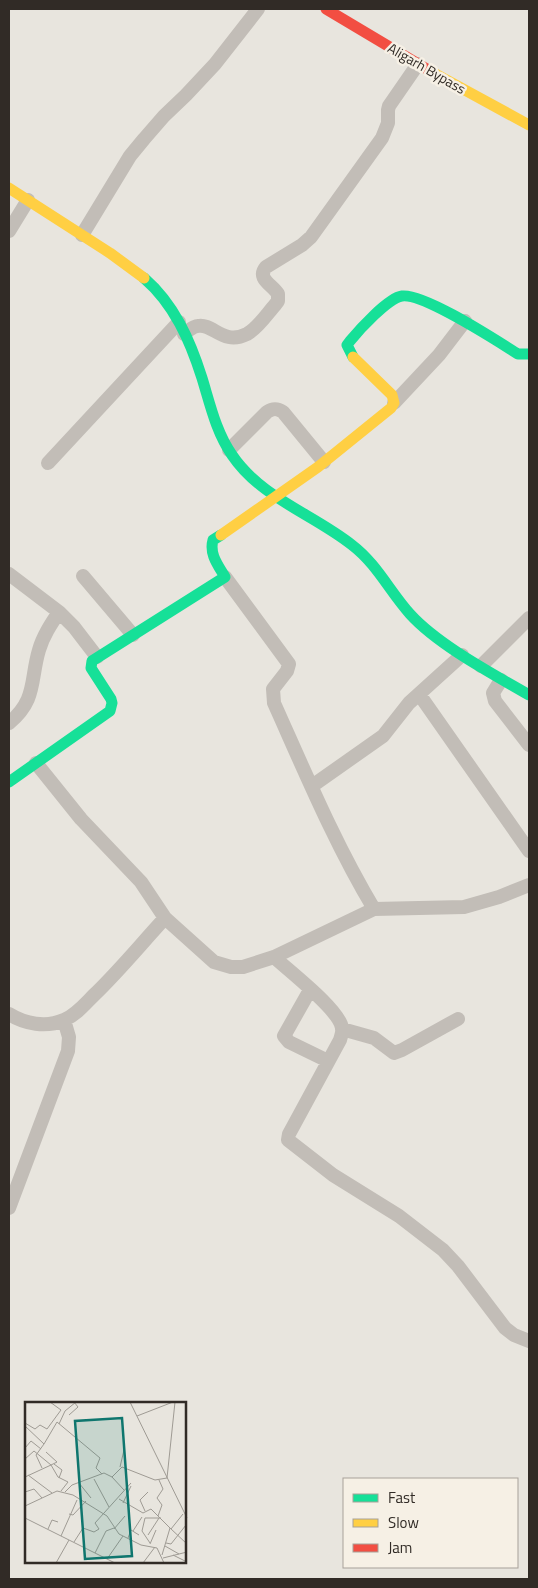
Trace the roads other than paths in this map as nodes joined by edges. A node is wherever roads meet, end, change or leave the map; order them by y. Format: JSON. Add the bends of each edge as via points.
{"nodes":[{"id":1,"x":258,"y":9,"type":"edge"},
{"id":2,"x":326,"y":9,"type":"edge"},
{"id":3,"x":418,"y":64,"type":"junction"},
{"id":4,"x":529,"y":125,"type":"edge"},
{"id":5,"x":9,"y":188,"type":"edge"},
{"id":6,"x":28,"y":200,"type":"junction"},
{"id":7,"x":9,"y":231,"type":"edge"},
{"id":8,"x":82,"y":235,"type":"junction"},
{"id":9,"x":465,"y":321,"type":"junction"},
{"id":10,"x":182,"y":328,"type":"junction"},
{"id":11,"x":529,"y":354,"type":"edge"},
{"id":12,"x":394,"y":403,"type":"junction"},
{"id":13,"x":229,"y":450,"type":"junction"},
{"id":14,"x":324,"y":462,"type":"junction"},
{"id":15,"x":48,"y":463,"type":"dead end"},
{"id":16,"x":276,"y":496,"type":"junction"},
{"id":17,"x":9,"y":574,"type":"edge"},
{"id":18,"x":83,"y":576,"type":"dead end"},
{"id":19,"x":225,"y":577,"type":"junction"},
{"id":20,"x":59,"y":612,"type":"junction"},
{"id":21,"x":529,"y":618,"type":"edge"},
{"id":22,"x":132,"y":635,"type":"junction"},
{"id":23,"x":462,"y":655,"type":"junction"},
{"id":24,"x":97,"y":657,"type":"junction"},
{"id":25,"x":480,"y":666,"type":"junction"},
{"id":26,"x":501,"y":680,"type":"junction"},
{"id":27,"x":419,"y":694,"type":"junction"},
{"id":28,"x":529,"y":696,"type":"edge"},
{"id":29,"x":9,"y":723,"type":"edge"},
{"id":30,"x":529,"y":745,"type":"edge"},
{"id":31,"x":36,"y":763,"type":"junction"},
{"id":32,"x":9,"y":782,"type":"edge"},
{"id":33,"x":312,"y":786,"type":"junction"},
{"id":34,"x":529,"y":851,"type":"edge"},
{"id":35,"x":529,"y":885,"type":"edge"},
{"id":36,"x":374,"y":909,"type":"junction"},
{"id":37,"x":164,"y":918,"type":"junction"},
{"id":38,"x":274,"y":957,"type":"junction"},
{"id":39,"x":310,"y":990,"type":"junction"},
{"id":40,"x":9,"y":1014,"type":"edge"},
{"id":41,"x":64,"y":1020,"type":"junction"},
{"id":42,"x":458,"y":1020,"type":"dead end"},
{"id":43,"x":342,"y":1029,"type":"junction"},
{"id":44,"x":328,"y":1061,"type":"junction"},
{"id":45,"x":9,"y":1208,"type":"edge"},
{"id":46,"x":529,"y":1341,"type":"edge"}],
"edges":[{"from":1,"to":8,"type":"street","via":[[215,64],[144,138]]},
{"from":2,"to":3,"type":"street","name":"Aligarh Bypass"},
{"from":3,"to":4,"type":"street","name":"Aligarh Bypass"},
{"from":3,"to":10,"type":"street","via":[[389,106],[388,123],[382,138],[310,237],[263,271],[265,281],[278,294],[278,301],[254,329],[247,334],[227,337],[206,326]]},
{"from":5,"to":6,"type":"street"},
{"from":6,"to":7,"type":"street"},
{"from":6,"to":8,"type":"street"},
{"from":8,"to":10,"type":"street","via":[[124,261],[159,291]]},
{"from":9,"to":11,"type":"street","via":[[518,354]]},
{"from":9,"to":12,"type":"street","via":[[439,355]]},
{"from":9,"to":12,"type":"street","via":[[415,298],[401,296],[353,335],[347,345],[348,350],[389,391]]},
{"from":10,"to":13,"type":"street","via":[[202,376],[216,425]]},
{"from":10,"to":15,"type":"street"},
{"from":12,"to":14,"type":"street"},
{"from":13,"to":14,"type":"street","via":[[267,412],[275,409],[283,412]]},
{"from":13,"to":16,"type":"street","via":[[246,471]]},
{"from":14,"to":16,"type":"street"},
{"from":16,"to":19,"type":"street","via":[[213,540],[211,552]]},
{"from":16,"to":23,"type":"street","via":[[352,544],[373,564],[411,614],[440,641]]},
{"from":17,"to":20,"type":"street"},
{"from":18,"to":22,"type":"street"},
{"from":19,"to":22,"type":"street"},
{"from":19,"to":33,"type":"street","via":[[289,664],[288,671],[274,685],[272,696]]},
{"from":20,"to":24,"type":"street"},
{"from":20,"to":29,"type":"street","via":[[39,649],[30,696],[24,708]]},
{"from":21,"to":25,"type":"street"},
{"from":22,"to":24,"type":"street"},
{"from":23,"to":25,"type":"street"},
{"from":23,"to":27,"type":"street"},
{"from":24,"to":31,"type":"street","via":[[92,660],[91,668],[111,699],[110,711]]},
{"from":25,"to":26,"type":"street"},
{"from":26,"to":28,"type":"street"},
{"from":26,"to":30,"type":"street","via":[[493,693],[495,702]]},
{"from":27,"to":33,"type":"street","via":[[383,736]]},
{"from":27,"to":34,"type":"street"},
{"from":31,"to":32,"type":"street"},
{"from":31,"to":37,"type":"street","via":[[82,819],[141,882]]},
{"from":33,"to":36,"type":"street","via":[[355,877]]},
{"from":35,"to":36,"type":"street","via":[[464,907]]},
{"from":36,"to":38,"type":"street"},
{"from":37,"to":38,"type":"street","via":[[205,955],[221,964],[243,967]]},
{"from":37,"to":41,"type":"street","via":[[114,976]]},
{"from":38,"to":39,"type":"street"},
{"from":39,"to":43,"type":"street","via":[[330,1008]]},
{"from":39,"to":44,"type":"street","via":[[284,1036],[289,1042]]},
{"from":40,"to":41,"type":"street","via":[[37,1025]]},
{"from":41,"to":45,"type":"street","via":[[69,1037],[68,1051]]},
{"from":42,"to":43,"type":"street","via":[[394,1053],[374,1038]]},
{"from":43,"to":44,"type":"street","via":[[340,1040]]},
{"from":44,"to":46,"type":"street","via":[[288,1140],[443,1250],[505,1328]]}]}
